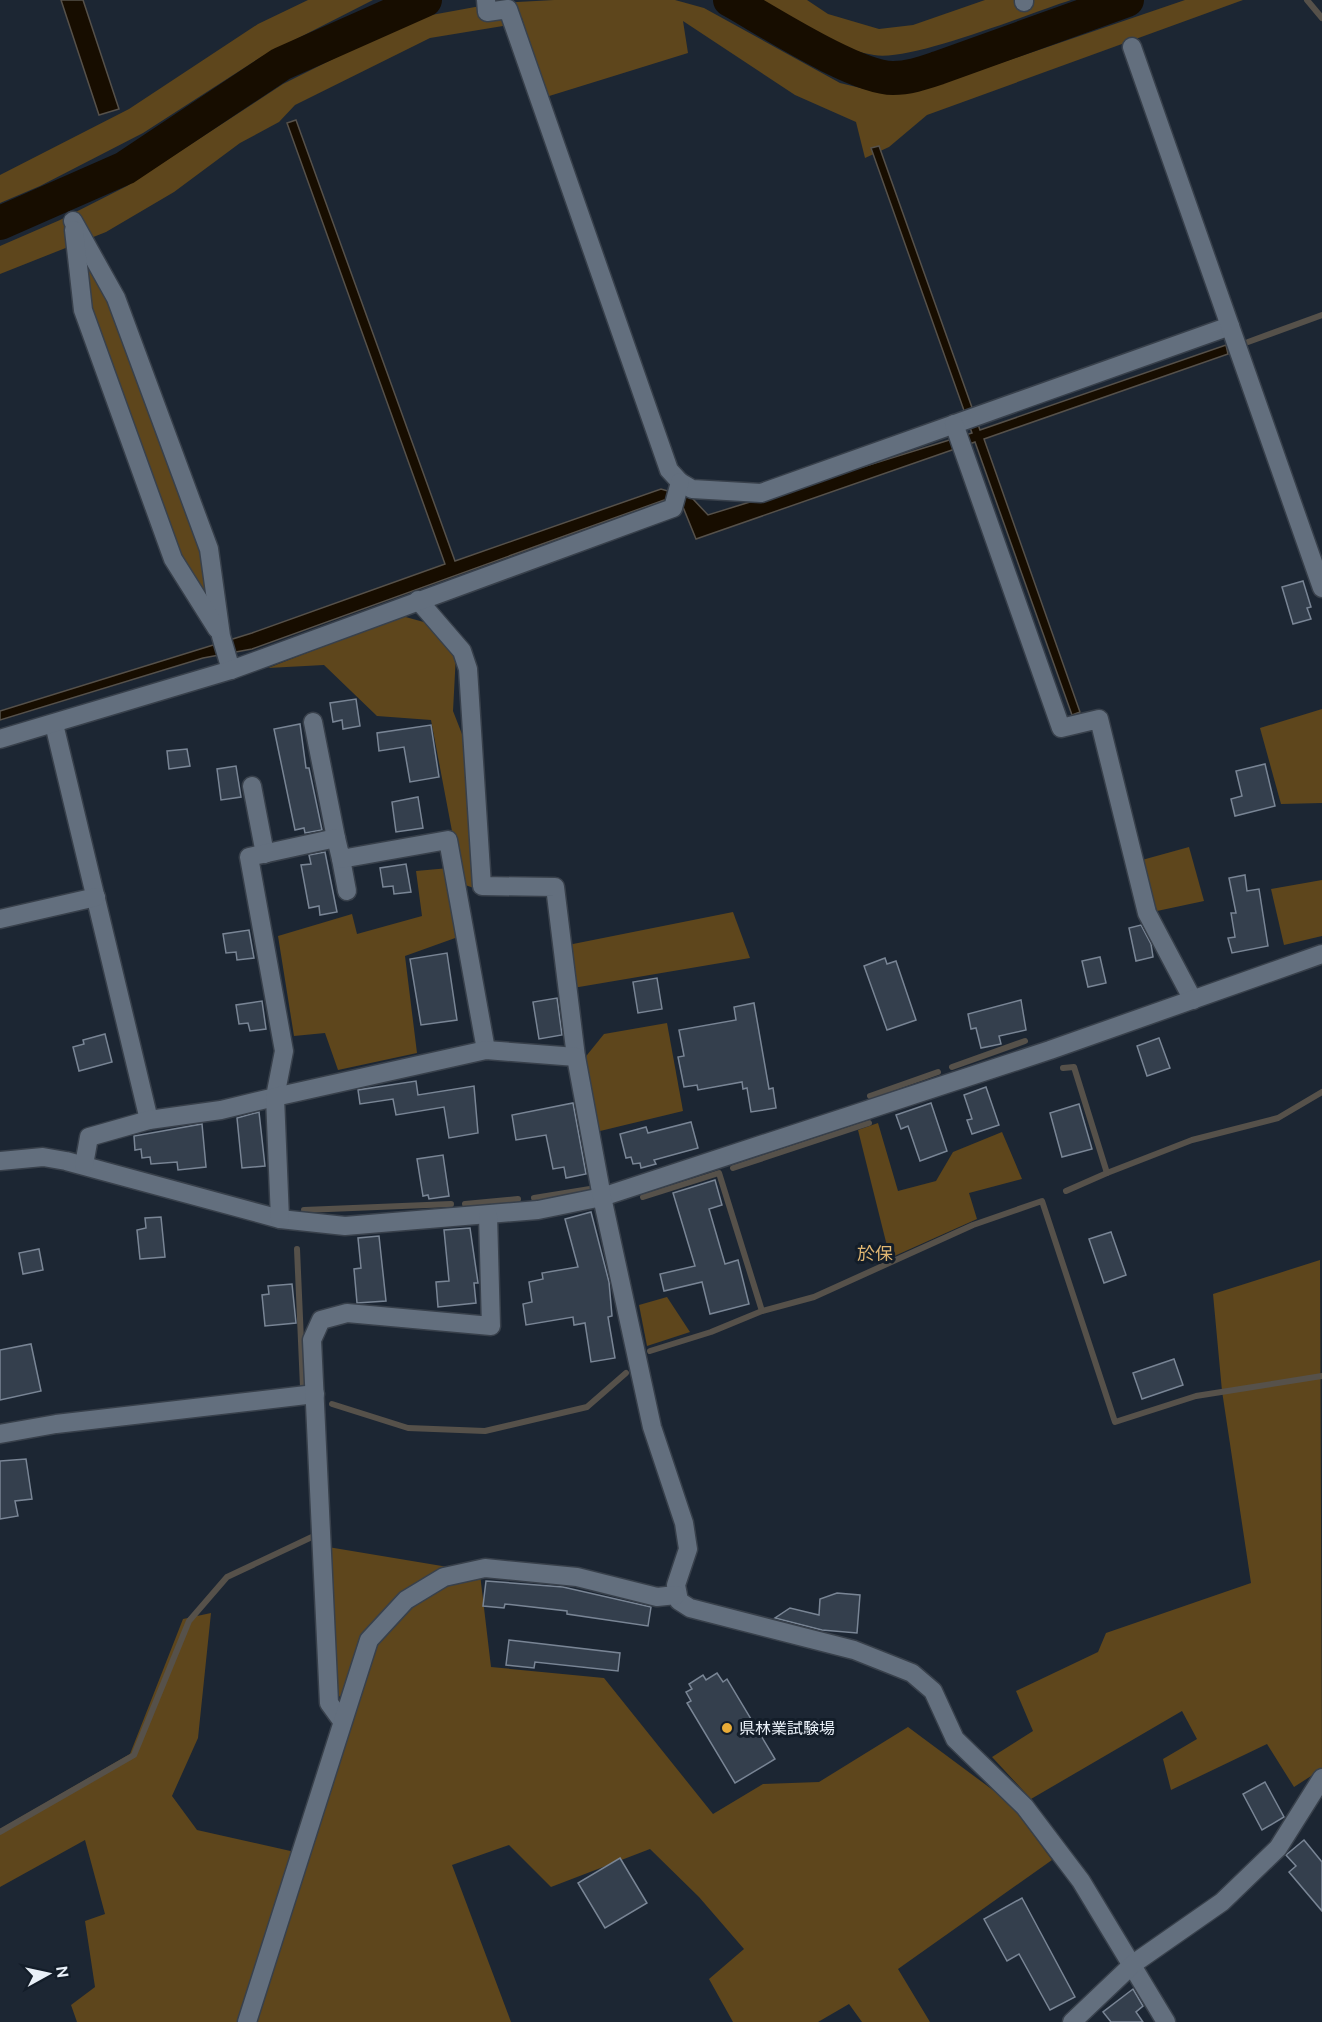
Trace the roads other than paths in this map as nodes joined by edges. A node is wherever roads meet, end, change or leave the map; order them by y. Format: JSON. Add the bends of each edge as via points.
{"nodes":[{"id":1,"x":486,"y":6,"type":"edge"},
{"id":2,"x":1132,"y":46,"type":"dead end"},
{"id":3,"x":1230,"y":326,"type":"junction"},
{"id":4,"x":963,"y":429,"type":"junction"},
{"id":5,"x":680,"y":482,"type":"junction"},
{"id":6,"x":1322,"y":588,"type":"edge"},
{"id":7,"x":418,"y":600,"type":"junction"},
{"id":8,"x":221,"y":636,"type":"junction"},
{"id":9,"x":231,"y":670,"type":"junction"},
{"id":10,"x":313,"y":722,"type":"dead end"},
{"id":11,"x":54,"y":724,"type":"junction"},
{"id":12,"x":0,"y":739,"type":"edge"},
{"id":13,"x":252,"y":786,"type":"dead end"},
{"id":14,"x":336,"y":838,"type":"junction"},
{"id":15,"x":265,"y":854,"type":"junction"},
{"id":16,"x":340,"y":859,"type":"junction"},
{"id":17,"x":347,"y":891,"type":"dead end"},
{"id":18,"x":96,"y":897,"type":"junction"},
{"id":19,"x":0,"y":919,"type":"edge"},
{"id":20,"x":1322,"y":954,"type":"edge"},
{"id":21,"x":1192,"y":1000,"type":"junction"},
{"id":22,"x":486,"y":1050,"type":"junction"},
{"id":23,"x":576,"y":1057,"type":"junction"},
{"id":24,"x":275,"y":1097,"type":"junction"},
{"id":25,"x":149,"y":1120,"type":"junction"},
{"id":26,"x":0,"y":1161,"type":"edge"},
{"id":27,"x":84,"y":1165,"type":"junction"},
{"id":28,"x":602,"y":1197,"type":"junction"},
{"id":29,"x":488,"y":1215,"type":"junction"},
{"id":30,"x":280,"y":1220,"type":"junction"},
{"id":31,"x":315,"y":1394,"type":"junction"},
{"id":32,"x":0,"y":1434,"type":"edge"},
{"id":33,"x":676,"y":1594,"type":"junction"},
{"id":34,"x":342,"y":1721,"type":"junction"},
{"id":35,"x":1322,"y":1778,"type":"edge"},
{"id":36,"x":1132,"y":1964,"type":"junction"},
{"id":37,"x":247,"y":2022,"type":"edge"},
{"id":38,"x":1072,"y":2022,"type":"edge"},
{"id":39,"x":1166,"y":2022,"type":"edge"}],
"edges":[{"from":1,"to":5,"type":"street","via":[[508,9],[669,470]]},
{"from":2,"to":3,"type":"street"},
{"from":3,"to":4,"type":"street"},
{"from":3,"to":6,"type":"street"},
{"from":4,"to":5,"type":"street","via":[[761,493],[692,489]]},
{"from":4,"to":21,"type":"street","via":[[1061,728],[1099,719],[1147,913]]},
{"from":5,"to":7,"type":"street","via":[[673,508]]},
{"from":7,"to":9,"type":"street"},
{"from":7,"to":23,"type":"street","via":[[462,651],[468,669],[482,886],[555,887]]},
{"from":8,"to":8,"type":"street","via":[[209,549],[116,298],[73,221],[83,310],[173,559]]},
{"from":8,"to":9,"type":"street"},
{"from":9,"to":11,"type":"street"},
{"from":10,"to":14,"type":"street"},
{"from":11,"to":12,"type":"street"},
{"from":11,"to":18,"type":"street"},
{"from":13,"to":15,"type":"street"},
{"from":14,"to":15,"type":"street"},
{"from":14,"to":16,"type":"street"},
{"from":15,"to":24,"type":"street","via":[[249,857],[284,1051]]},
{"from":16,"to":17,"type":"street"},
{"from":16,"to":22,"type":"street","via":[[448,840]]},
{"from":18,"to":19,"type":"street"},
{"from":18,"to":25,"type":"street"},
{"from":20,"to":21,"type":"street"},
{"from":21,"to":28,"type":"street"},
{"from":22,"to":23,"type":"street"},
{"from":22,"to":24,"type":"street"},
{"from":23,"to":28,"type":"street"},
{"from":24,"to":25,"type":"street","via":[[221,1110]]},
{"from":24,"to":30,"type":"street"},
{"from":25,"to":27,"type":"street","via":[[89,1137]]},
{"from":26,"to":27,"type":"street","via":[[43,1157]]},
{"from":27,"to":30,"type":"street"},
{"from":28,"to":29,"type":"street"},
{"from":28,"to":33,"type":"street","via":[[652,1427],[684,1522],[688,1549]]},
{"from":29,"to":30,"type":"street","via":[[345,1226]]},
{"from":29,"to":31,"type":"street","via":[[491,1326],[347,1313],[321,1320],[312,1340]]},
{"from":31,"to":32,"type":"street"},
{"from":31,"to":34,"type":"street","via":[[329,1703]]},
{"from":33,"to":34,"type":"street","via":[[657,1597],[578,1577],[485,1568],[444,1577],[406,1600],[369,1640]]},
{"from":33,"to":36,"type":"street","via":[[690,1608],[854,1650],[912,1673],[933,1691],[955,1739],[1025,1807],[1081,1881]]},
{"from":34,"to":37,"type":"street"},
{"from":35,"to":36,"type":"street","via":[[1278,1848],[1222,1902]]},
{"from":36,"to":38,"type":"street"},
{"from":36,"to":39,"type":"street"}]}
